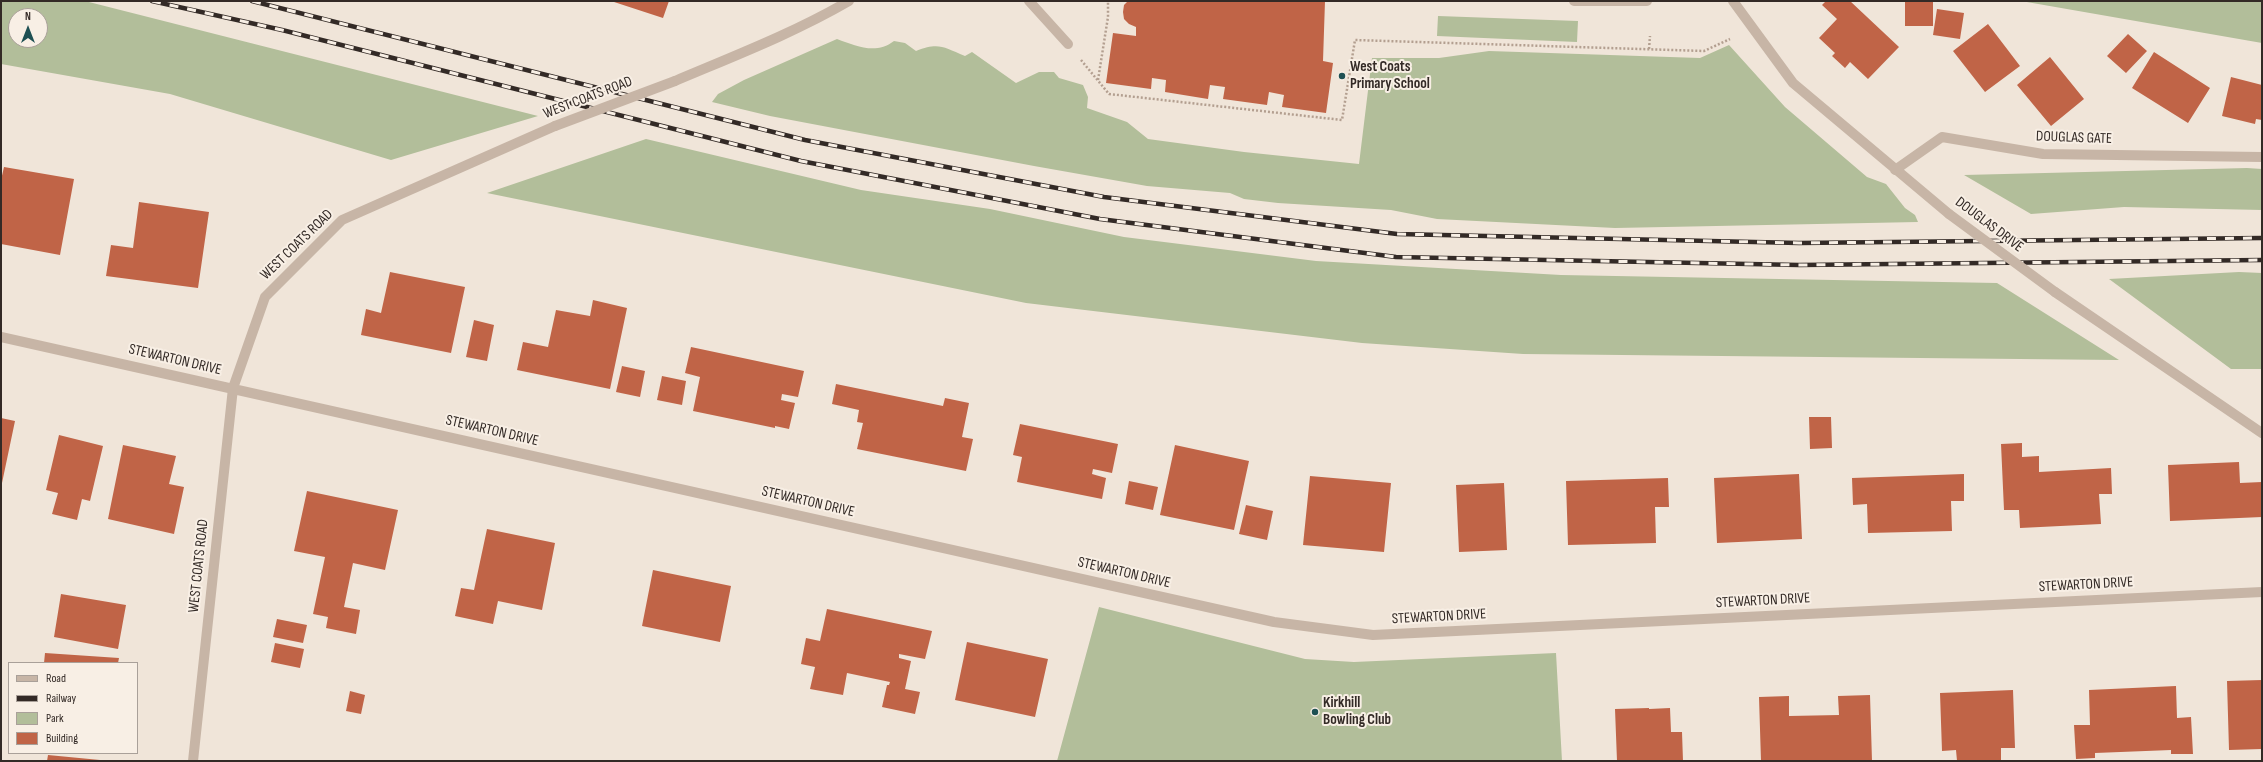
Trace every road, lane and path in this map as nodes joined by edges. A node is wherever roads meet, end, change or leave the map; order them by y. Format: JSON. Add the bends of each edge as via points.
{"nodes":[{"id":1,"x":849,"y":1,"type":"edge"},
{"id":2,"x":1029,"y":1,"type":"edge"},
{"id":3,"x":1108,"y":1,"type":"edge"},
{"id":4,"x":1574,"y":1,"type":"edge"},
{"id":5,"x":1647,"y":1,"type":"edge"},
{"id":6,"x":1733,"y":1,"type":"edge"},
{"id":7,"x":1650,"y":36,"type":"dead end"},
{"id":8,"x":1730,"y":39,"type":"dead end"},
{"id":9,"x":1068,"y":44,"type":"joint"},
{"id":10,"x":1649,"y":49,"type":"junction"},
{"id":11,"x":1098,"y":80,"type":"junction"},
{"id":12,"x":2262,"y":157,"type":"edge"},
{"id":13,"x":1895,"y":170,"type":"junction"},
{"id":14,"x":1,"y":337,"type":"edge"},
{"id":15,"x":233,"y":388,"type":"junction"},
{"id":16,"x":2262,"y":433,"type":"edge"},
{"id":17,"x":2262,"y":592,"type":"edge"},
{"id":18,"x":193,"y":761,"type":"edge"}],
"edges":[{"from":1,"to":15,"type":"street","name":"WEST COATS ROAD","bridge":true,"via":[[788,33],[675,81],[555,126],[342,220],[265,297]]},
{"from":2,"to":9,"type":"street"},
{"from":3,"to":11,"type":"path","via":[[1108,17]]},
{"from":4,"to":5,"type":"street"},
{"from":6,"to":13,"type":"street","name":"DOUGLAS DRIVE","via":[[1793,83]]},
{"from":7,"to":10,"type":"path"},
{"from":8,"to":10,"type":"path","via":[[1704,51]]},
{"from":9,"to":11,"type":"path"},
{"from":10,"to":11,"type":"path","via":[[1355,40],[1342,120],[1109,94]]},
{"from":12,"to":13,"type":"street","name":"DOUGLAS GATE","via":[[2043,154],[1942,138]]},
{"from":13,"to":16,"type":"street","name":"DOUGLAS DRIVE","bridge":true,"via":[[1949,214],[2055,292]]},
{"from":14,"to":15,"type":"street","name":"STEWARTON DRIVE"},
{"from":15,"to":17,"type":"street","name":"STEWARTON DRIVE","via":[[1274,622],[1374,635]]},
{"from":15,"to":18,"type":"street","name":"WEST COATS ROAD"}]}
